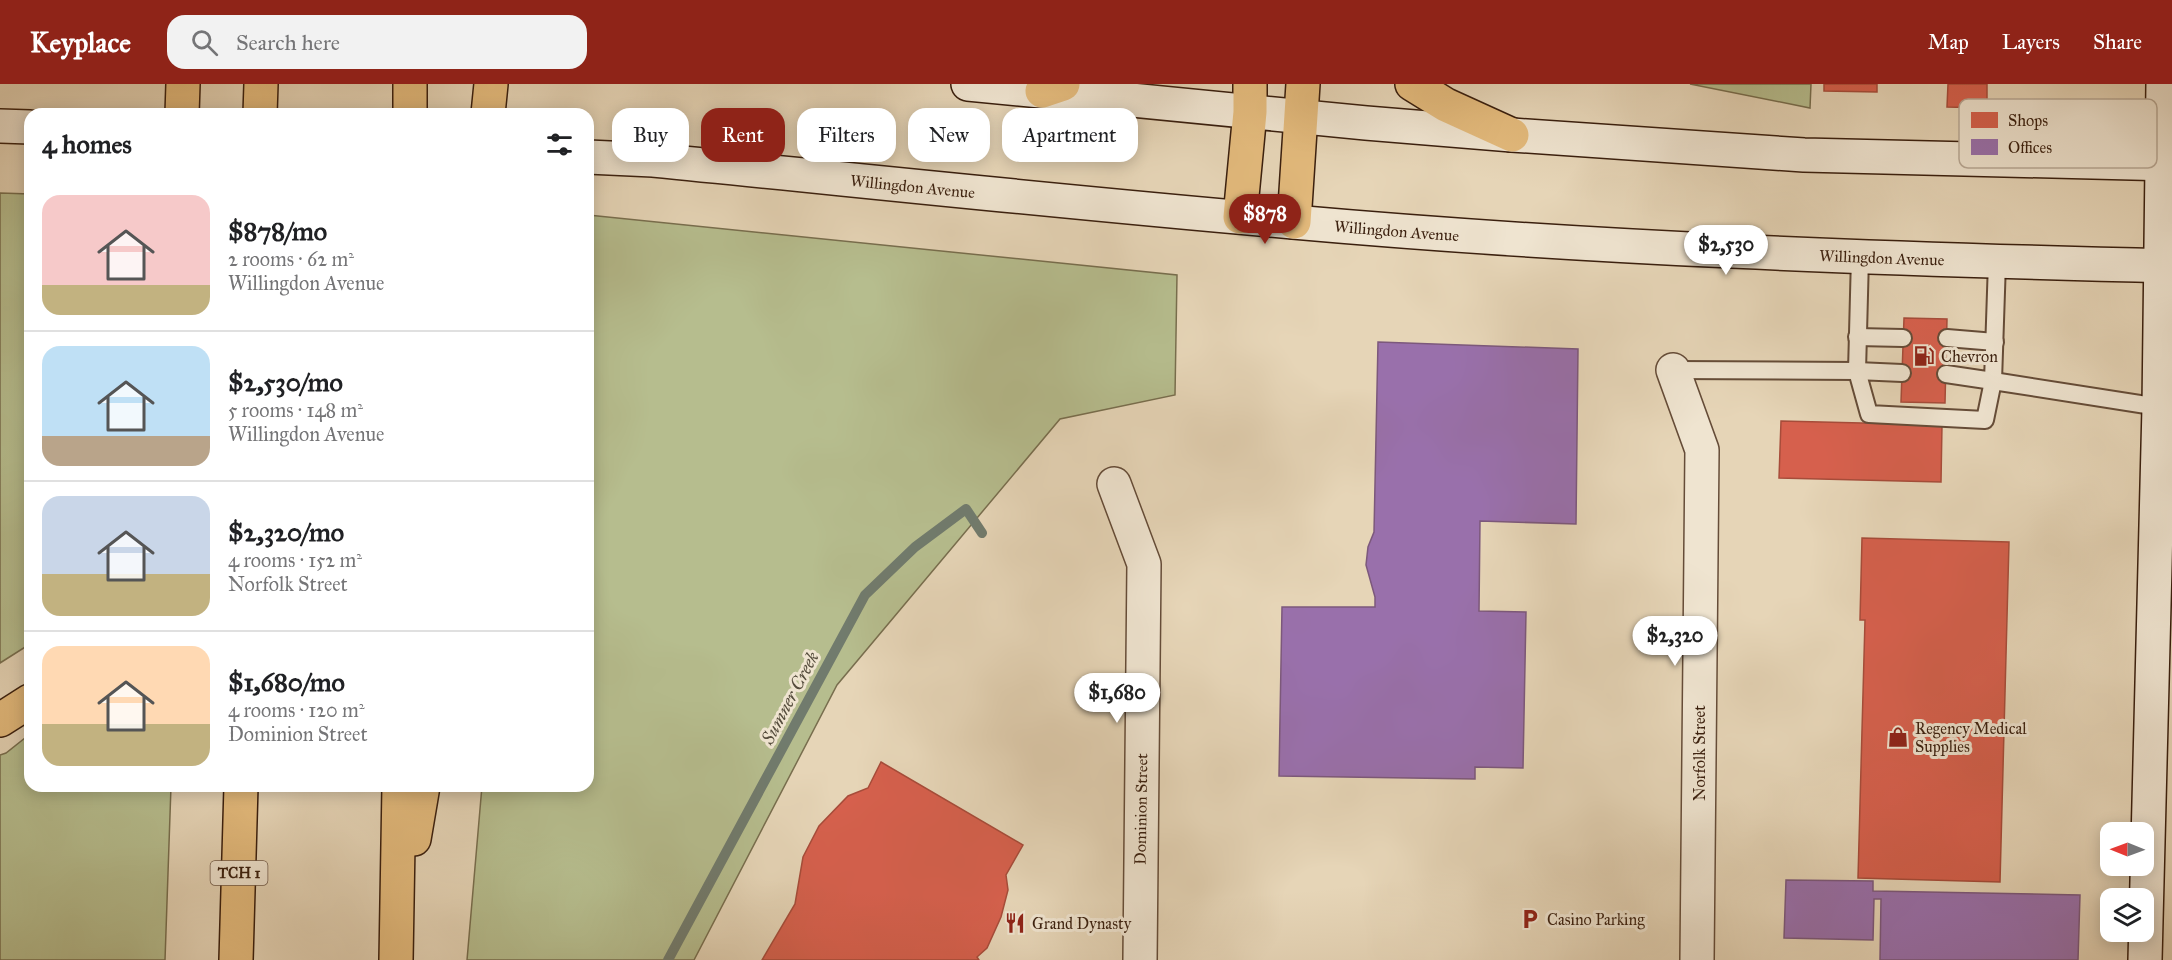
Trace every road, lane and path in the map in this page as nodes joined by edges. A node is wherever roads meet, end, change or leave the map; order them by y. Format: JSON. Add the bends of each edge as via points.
{"nodes":[{"id":1,"x":183,"y":84,"type":"edge"},
{"id":2,"x":261,"y":84,"type":"edge"},
{"id":3,"x":410,"y":84,"type":"edge"},
{"id":4,"x":491,"y":84,"type":"edge"},
{"id":5,"x":968,"y":84,"type":"edge"},
{"id":6,"x":1304,"y":84,"type":"edge"},
{"id":7,"x":1412,"y":84,"type":"edge"},
{"id":8,"x":2163,"y":84,"type":"edge"},
{"id":9,"x":1053,"y":88,"type":"edge"},
{"id":10,"x":1250,"y":98,"type":"edge"},
{"id":11,"x":182,"y":108,"type":"edge"},
{"id":12,"x":260,"y":108,"type":"edge"},
{"id":13,"x":410,"y":108,"type":"edge"},
{"id":14,"x":489,"y":108,"type":"edge"},
{"id":15,"x":1302,"y":117,"type":"junction"},
{"id":16,"x":1512,"y":135,"type":"junction"},
{"id":17,"x":594,"y":157,"type":"edge"},
{"id":18,"x":1959,"y":159,"type":"edge"},
{"id":19,"x":2167,"y":164,"type":"edge"},
{"id":20,"x":1240,"y":217,"type":"junction"},
{"id":21,"x":1294,"y":222,"type":"junction"},
{"id":22,"x":1860,"y":257,"type":"junction"},
{"id":23,"x":1997,"y":262,"type":"junction"},
{"id":24,"x":2166,"y":266,"type":"edge"},
{"id":25,"x":1857,"y":337,"type":"junction"},
{"id":26,"x":1903,"y":338,"type":"dead end"},
{"id":27,"x":1947,"y":338,"type":"dead end"},
{"id":28,"x":1995,"y":342,"type":"junction"},
{"id":29,"x":1673,"y":370,"type":"joint"},
{"id":30,"x":1857,"y":371,"type":"junction"},
{"id":31,"x":1902,"y":373,"type":"dead end"},
{"id":32,"x":1946,"y":374,"type":"dead end"},
{"id":33,"x":1993,"y":381,"type":"junction"},
{"id":34,"x":2159,"y":407,"type":"junction"},
{"id":35,"x":1114,"y":484,"type":"dead end"},
{"id":36,"x":24,"y":705,"type":"edge"},
{"id":37,"x":0,"y":720,"type":"edge"},
{"id":38,"x":241,"y":792,"type":"edge"},
{"id":39,"x":399,"y":792,"type":"edge"},
{"id":40,"x":422,"y":792,"type":"edge"},
{"id":41,"x":396,"y":949,"type":"edge"},
{"id":42,"x":236,"y":960,"type":"edge"},
{"id":43,"x":1140,"y":960,"type":"edge"},
{"id":44,"x":1697,"y":960,"type":"edge"},
{"id":45,"x":2145,"y":960,"type":"edge"}],
"edges":[{"from":1,"to":11,"type":"highway"},
{"from":2,"to":12,"type":"highway"},
{"from":3,"to":13,"type":"highway"},
{"from":4,"to":14,"type":"highway"},
{"from":5,"to":9,"type":"main road"},
{"from":6,"to":15,"type":"highway"},
{"from":7,"to":16,"type":"highway","via":[[1446,105]]},
{"from":8,"to":19,"type":"main road"},
{"from":9,"to":10,"type":"main road"},
{"from":10,"to":15,"type":"main road"},
{"from":10,"to":20,"type":"highway"},
{"from":15,"to":16,"type":"main road"},
{"from":15,"to":21,"type":"highway"},
{"from":16,"to":18,"type":"main road","via":[[1804,155]]},
{"from":17,"to":20,"type":"main road","name":"Willingdon Avenue"},
{"from":19,"to":24,"type":"main road"},
{"from":20,"to":21,"type":"main road","name":"Willingdon Avenue"},
{"from":21,"to":22,"type":"main road","name":"Willingdon Avenue","via":[[1589,244]]},
{"from":22,"to":23,"type":"main road","name":"Willingdon Avenue"},
{"from":22,"to":25,"type":"lane"},
{"from":23,"to":24,"type":"main road","name":"Willingdon Avenue"},
{"from":23,"to":28,"type":"lane"},
{"from":24,"to":34,"type":"main road"},
{"from":25,"to":26,"type":"lane"},
{"from":25,"to":30,"type":"lane"},
{"from":27,"to":28,"type":"lane"},
{"from":28,"to":33,"type":"lane"},
{"from":29,"to":30,"type":"lane"},
{"from":29,"to":44,"type":"main road","name":"Norfolk Street","via":[[1702,450]]},
{"from":30,"to":31,"type":"lane"},
{"from":30,"to":33,"type":"lane","via":[[1869,414],[1985,420]]},
{"from":32,"to":33,"type":"lane"},
{"from":33,"to":34,"type":"lane"},
{"from":34,"to":45,"type":"main road"},
{"from":35,"to":43,"type":"main road","name":"Dominion Street","via":[[1144,564]]},
{"from":36,"to":37,"type":"highway"},
{"from":38,"to":42,"type":"highway","number":"TCH 1"},
{"from":39,"to":41,"type":"highway"},
{"from":40,"to":41,"type":"highway"}]}
